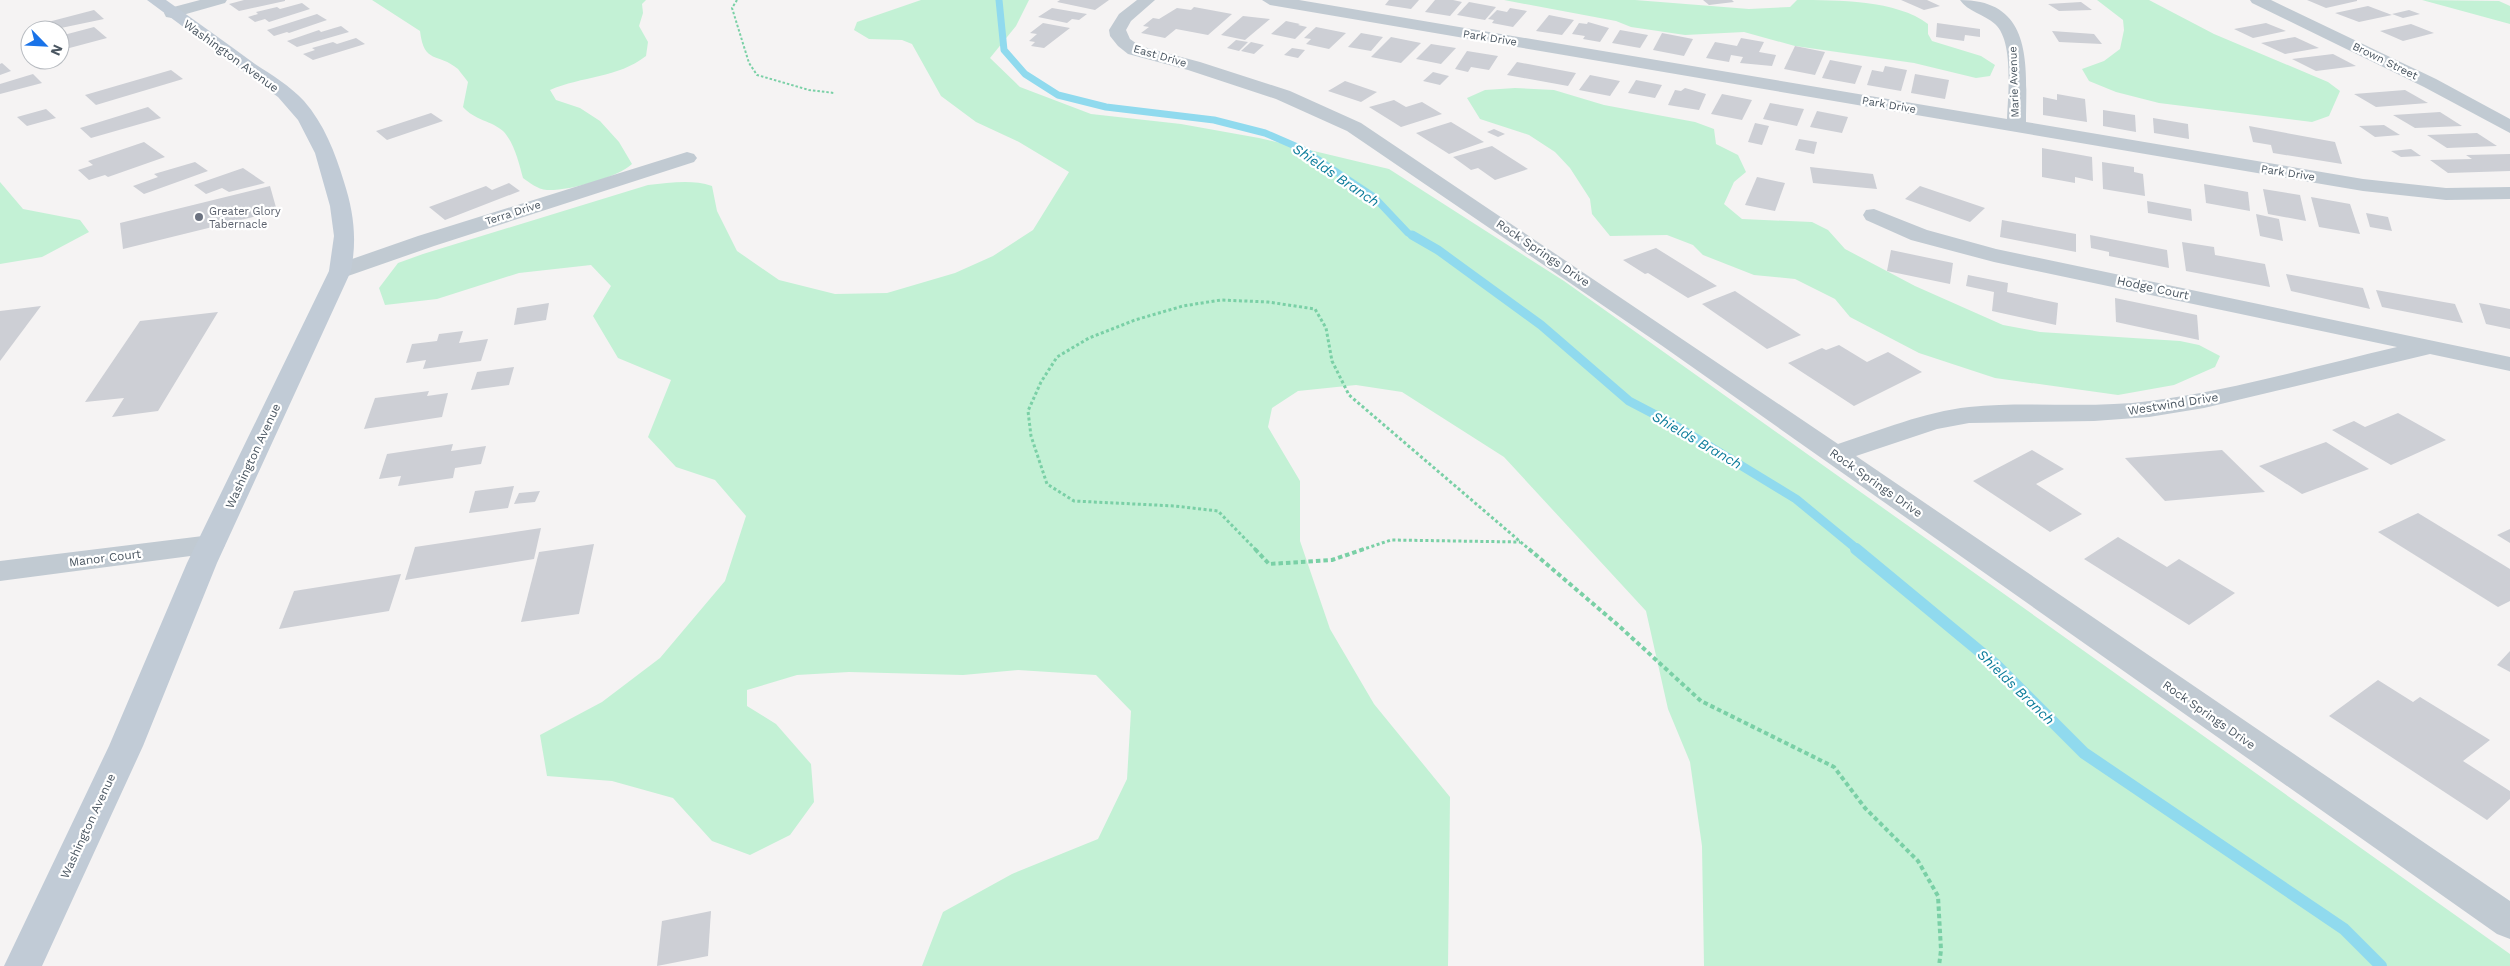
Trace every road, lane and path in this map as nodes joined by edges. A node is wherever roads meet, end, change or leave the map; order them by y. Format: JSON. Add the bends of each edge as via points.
{"nodes":[{"id":1,"x":219,"y":0,"type":"edge"},
{"id":2,"x":737,"y":0,"type":"edge"},
{"id":3,"x":1147,"y":0,"type":"edge"},
{"id":4,"x":1270,"y":0,"type":"edge"},
{"id":5,"x":1968,"y":0,"type":"edge"},
{"id":6,"x":2258,"y":0,"type":"edge"},
{"id":7,"x":164,"y":6,"type":"edge"},
{"id":8,"x":1225,"y":75,"type":"joint"},
{"id":9,"x":834,"y":93,"type":"dead end"},
{"id":10,"x":2016,"y":127,"type":"junction"},
{"id":11,"x":2510,"y":127,"type":"edge"},
{"id":12,"x":687,"y":158,"type":"dead end"},
{"id":13,"x":2510,"y":193,"type":"edge"},
{"id":14,"x":1874,"y":216,"type":"dead end"},
{"id":15,"x":340,"y":271,"type":"junction"},
{"id":16,"x":2435,"y":346,"type":"junction"},
{"id":17,"x":2510,"y":364,"type":"edge"},
{"id":18,"x":1834,"y":454,"type":"junction"},
{"id":19,"x":1520,"y":542,"type":"junction"},
{"id":20,"x":211,"y":545,"type":"junction"},
{"id":21,"x":0,"y":571,"type":"edge"},
{"id":22,"x":2510,"y":922,"type":"edge"},
{"id":23,"x":23,"y":966,"type":"edge"},
{"id":24,"x":1938,"y":966,"type":"edge"}],
"edges":[{"from":1,"to":7,"type":"street"},
{"from":2,"to":9,"type":"path","via":[[732,8],[749,63],[757,75],[809,90]]},
{"from":3,"to":8,"type":"street","name":"East Drive","via":[[1122,19],[1118,27],[1118,36],[1126,45]]},
{"from":4,"to":10,"type":"street","name":"Park Drive"},
{"from":5,"to":10,"type":"street","name":"Marie Avenue","via":[[2001,20],[2012,33]]},
{"from":6,"to":11,"type":"street","name":"Brown Street","via":[[2430,83]]},
{"from":7,"to":15,"type":"main road","name":"Washington Avenue","via":[[277,89],[300,108],[318,133],[346,231]]},
{"from":8,"to":18,"type":"street","name":"Rock Springs Drive","via":[[1283,95],[1354,127]]},
{"from":10,"to":13,"type":"street","name":"Park Drive","via":[[2363,185],[2446,194]]},
{"from":12,"to":15,"type":"street","name":"Terra Drive"},
{"from":14,"to":16,"type":"street","name":"Hodge Court","via":[[1919,235],[1994,255]]},
{"from":15,"to":20,"type":"main road","name":"Washington Avenue"},
{"from":16,"to":17,"type":"street","name":"Westwind Drive"},
{"from":16,"to":18,"type":"street","name":"Westwind Drive","via":[[2204,400],[2149,409],[1969,414],[1932,422]]},
{"from":18,"to":22,"type":"street","name":"Rock Springs Drive"},
{"from":19,"to":19,"type":"path","via":[[1391,540],[1332,560],[1270,564],[1218,511],[1074,500],[1047,484],[1032,439],[1028,412],[1055,358],[1085,339],[1170,309],[1220,300],[1316,309],[1326,328],[1332,361],[1349,395]]},
{"from":19,"to":24,"type":"path","via":[[1701,701],[1834,767],[1865,808],[1918,861],[1938,896],[1942,950]]},
{"from":20,"to":21,"type":"street","name":"Manor Court"},
{"from":20,"to":23,"type":"main road","name":"Washington Avenue","via":[[126,746]]}]}
